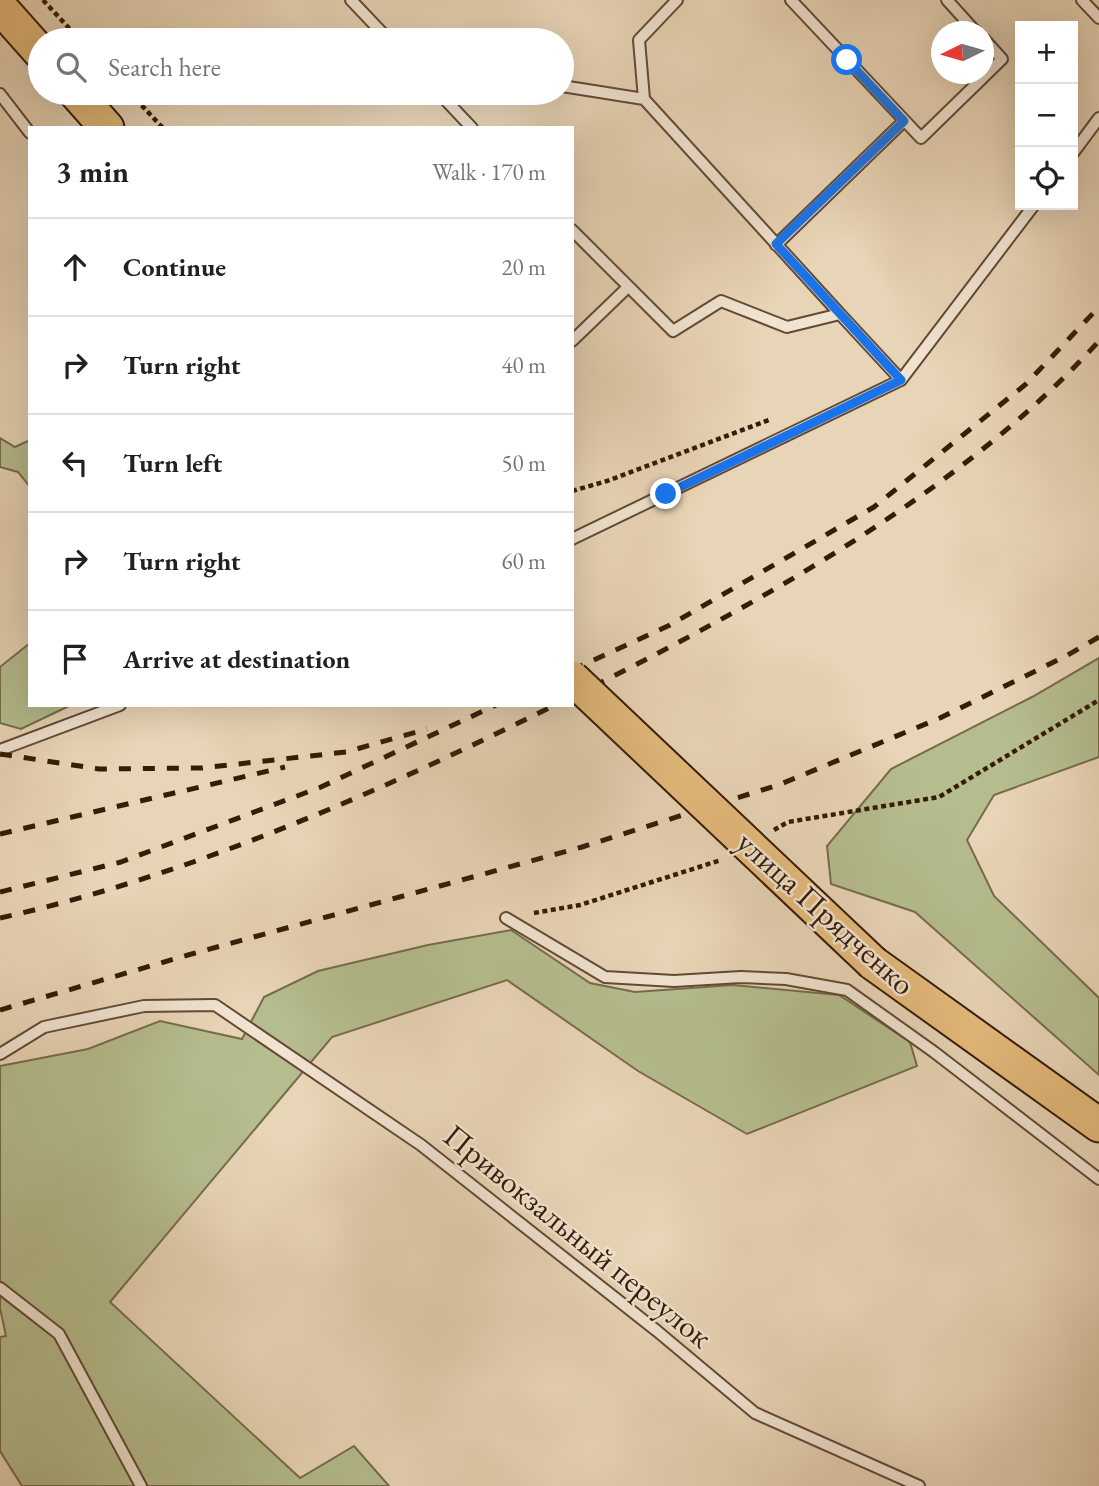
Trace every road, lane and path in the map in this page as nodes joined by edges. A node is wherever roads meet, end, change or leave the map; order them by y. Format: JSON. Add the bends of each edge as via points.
{"nodes":[{"id":1,"x":43,"y":0,"type":"edge"},
{"id":2,"x":351,"y":0,"type":"edge"},
{"id":3,"x":677,"y":0,"type":"edge"},
{"id":4,"x":791,"y":0,"type":"edge"},
{"id":5,"x":947,"y":0,"type":"edge"},
{"id":6,"x":1082,"y":0,"type":"edge"},
{"id":7,"x":0,"y":7,"type":"edge"},
{"id":8,"x":1099,"y":18,"type":"edge"},
{"id":9,"x":966,"y":21,"type":"edge"},
{"id":10,"x":69,"y":28,"type":"edge"},
{"id":11,"x":378,"y":28,"type":"edge"},
{"id":12,"x":28,"y":38,"type":"edge"},
{"id":13,"x":994,"y":50,"type":"edge"},
{"id":14,"x":994,"y":67,"type":"edge"},
{"id":15,"x":976,"y":84,"type":"edge"},
{"id":16,"x":574,"y":88,"type":"edge"},
{"id":17,"x":0,"y":94,"type":"edge"},
{"id":18,"x":644,"y":99,"type":"junction"},
{"id":19,"x":87,"y":105,"type":"edge"},
{"id":20,"x":141,"y":105,"type":"edge"},
{"id":21,"x":450,"y":105,"type":"edge"},
{"id":22,"x":1099,"y":118,"type":"edge"},
{"id":23,"x":904,"y":121,"type":"junction"},
{"id":24,"x":105,"y":126,"type":"edge"},
{"id":25,"x":161,"y":126,"type":"edge"},
{"id":26,"x":470,"y":126,"type":"edge"},
{"id":27,"x":28,"y":129,"type":"edge"},
{"id":28,"x":1077,"y":147,"type":"edge"},
{"id":29,"x":1030,"y":210,"type":"edge"},
{"id":30,"x":574,"y":232,"type":"edge"},
{"id":31,"x":776,"y":244,"type":"junction"},
{"id":32,"x":628,"y":287,"type":"junction"},
{"id":33,"x":840,"y":314,"type":"junction"},
{"id":34,"x":574,"y":339,"type":"edge"},
{"id":35,"x":901,"y":380,"type":"junction"},
{"id":36,"x":772,"y":419,"type":"dead end"},
{"id":37,"x":574,"y":490,"type":"edge"},
{"id":38,"x":574,"y":538,"type":"edge"},
{"id":39,"x":574,"y":680,"type":"edge"},
{"id":40,"x":1099,"y":700,"type":"edge"},
{"id":41,"x":115,"y":707,"type":"edge"},
{"id":42,"x":2,"y":748,"type":"edge"},
{"id":43,"x":766,"y":834,"type":"dead end"},
{"id":44,"x":732,"y":854,"type":"dead end"},
{"id":45,"x":506,"y":918,"type":"joint"},
{"id":46,"x":0,"y":1054,"type":"edge"},
{"id":47,"x":1099,"y":1125,"type":"edge"},
{"id":48,"x":1099,"y":1179,"type":"edge"},
{"id":49,"x":0,"y":1288,"type":"edge"},
{"id":50,"x":141,"y":1486,"type":"edge"},
{"id":51,"x":919,"y":1486,"type":"edge"}],
"edges":[{"from":1,"to":10,"type":"path"},
{"from":2,"to":11,"type":"lane"},
{"from":3,"to":18,"type":"lane","via":[[639,40]]},
{"from":4,"to":23,"type":"lane"},
{"from":5,"to":9,"type":"lane"},
{"from":6,"to":8,"type":"lane"},
{"from":7,"to":12,"type":"main road"},
{"from":13,"to":14,"type":"lane","via":[[1002,59]]},
{"from":15,"to":23,"type":"lane","via":[[921,138]]},
{"from":16,"to":18,"type":"lane"},
{"from":17,"to":27,"type":"lane"},
{"from":18,"to":31,"type":"lane"},
{"from":19,"to":24,"type":"main road"},
{"from":20,"to":25,"type":"path"},
{"from":21,"to":26,"type":"lane"},
{"from":22,"to":28,"type":"lane"},
{"from":23,"to":31,"type":"lane"},
{"from":29,"to":35,"type":"lane"},
{"from":30,"to":32,"type":"lane"},
{"from":31,"to":33,"type":"lane"},
{"from":32,"to":33,"type":"lane","via":[[673,331],[721,301],[787,327]]},
{"from":32,"to":34,"type":"lane"},
{"from":33,"to":35,"type":"lane"},
{"from":35,"to":38,"type":"lane"},
{"from":36,"to":37,"type":"path"},
{"from":39,"to":47,"type":"main road","name":"улица Прядченко","bridge":true,"via":[[873,963]]},
{"from":40,"to":43,"type":"path","via":[[939,797],[788,822]]},
{"from":41,"to":42,"type":"lane"},
{"from":44,"to":45,"type":"path","via":[[580,905]]},
{"from":45,"to":48,"type":"lane","via":[[606,977],[786,979],[847,990]]},
{"from":46,"to":51,"type":"lane","name":"Привокзальный переулок","via":[[44,1027],[144,1006],[215,1005],[421,1145],[755,1413]]},
{"from":49,"to":50,"type":"lane","via":[[59,1334]]}]}
